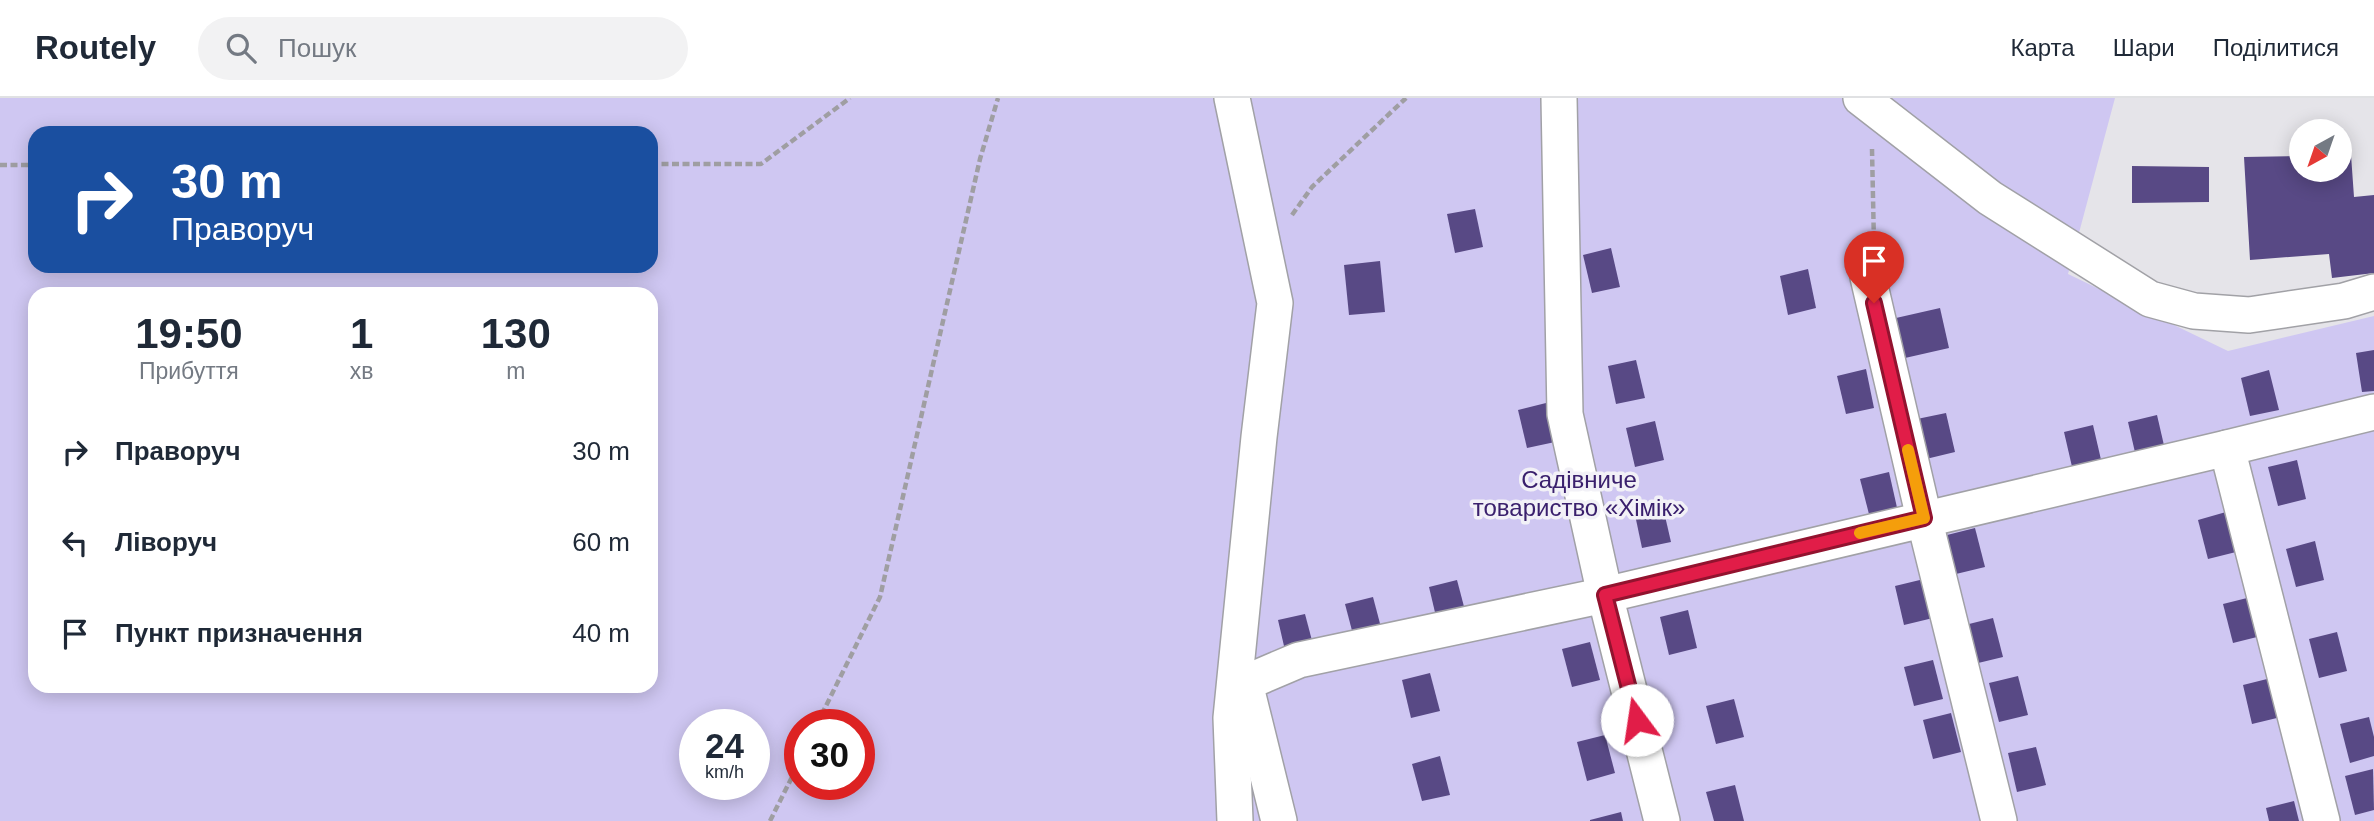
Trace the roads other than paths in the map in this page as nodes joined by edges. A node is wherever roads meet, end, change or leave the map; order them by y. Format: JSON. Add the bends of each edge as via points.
{"nodes":[{"id":1,"x":1232,"y":98,"type":"edge"},
{"id":2,"x":1559,"y":98,"type":"edge"},
{"id":3,"x":1868,"y":103,"type":"edge"},
{"id":4,"x":1868,"y":277,"type":"road end"},
{"id":5,"x":2374,"y":292,"type":"edge"},
{"id":6,"x":2374,"y":412,"type":"edge"},
{"id":7,"x":2227,"y":449,"type":"junction"},
{"id":8,"x":1924,"y":518,"type":"junction"},
{"id":9,"x":1605,"y":595,"type":"junction"},
{"id":10,"x":1235,"y":821,"type":"edge"},
{"id":11,"x":1279,"y":821,"type":"edge"},
{"id":12,"x":1662,"y":821,"type":"edge"},
{"id":13,"x":1999,"y":821,"type":"edge"},
{"id":14,"x":2322,"y":821,"type":"edge"}],
"edges":[{"from":1,"to":10,"type":"street","via":[[1275,303],[1231,718]]},
{"from":2,"to":9,"type":"street","via":[[1566,414]]},
{"from":3,"to":5,"type":"street","via":[[1990,198],[2150,299],[2194,310],[2249,315]]},
{"from":4,"to":8,"type":"street"},
{"from":6,"to":7,"type":"street"},
{"from":7,"to":8,"type":"street"},
{"from":7,"to":14,"type":"street"},
{"from":8,"to":9,"type":"street"},
{"from":8,"to":13,"type":"street"},
{"from":9,"to":11,"type":"street","via":[[1299,660],[1245,683]]},
{"from":9,"to":12,"type":"street"}]}
